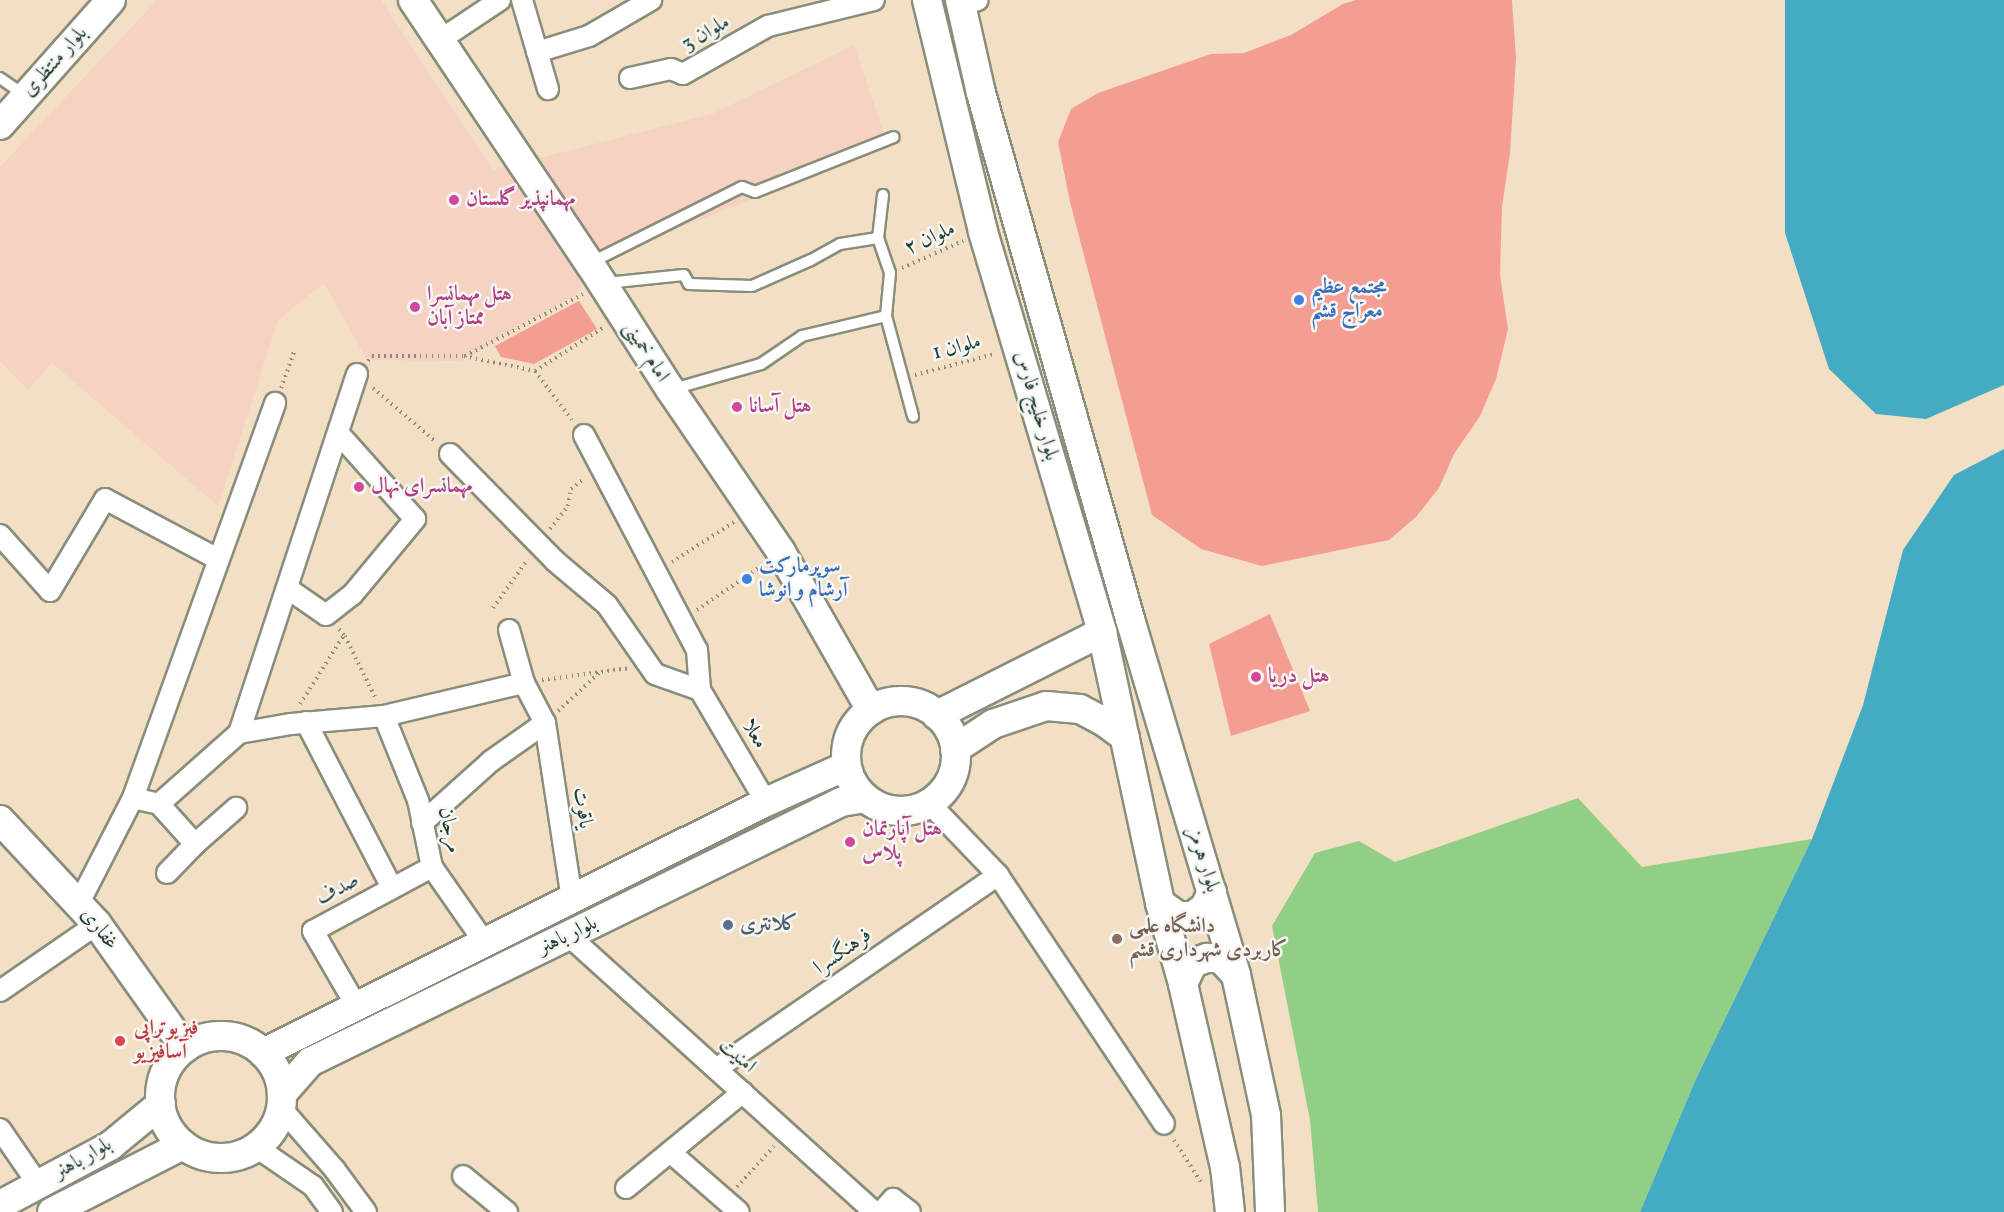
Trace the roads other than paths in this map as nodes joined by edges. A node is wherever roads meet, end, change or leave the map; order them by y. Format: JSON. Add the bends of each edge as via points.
{"nodes":[{"id":1,"x":111,"y":0,"type":"edge"},
{"id":2,"x":413,"y":0,"type":"edge"},
{"id":3,"x":500,"y":0,"type":"edge"},
{"id":4,"x":522,"y":0,"type":"edge"},
{"id":5,"x":651,"y":0,"type":"edge"},
{"id":6,"x":874,"y":0,"type":"edge"},
{"id":7,"x":927,"y":0,"type":"edge"},
{"id":8,"x":966,"y":1,"type":"edge"},
{"id":9,"x":440,"y":40,"type":"junction"},
{"id":10,"x":537,"y":52,"type":"junction"},
{"id":11,"x":0,"y":78,"type":"edge"},
{"id":12,"x":630,"y":78,"type":"dead end"},
{"id":13,"x":548,"y":89,"type":"dead end"},
{"id":14,"x":25,"y":96,"type":"junction"},
{"id":15,"x":0,"y":125,"type":"edge"},
{"id":16,"x":894,"y":137,"type":"dead end"},
{"id":17,"x":884,"y":195,"type":"dead end"},
{"id":18,"x":878,"y":238,"type":"junction"},
{"id":19,"x":596,"y":273,"type":"junction"},
{"id":20,"x":886,"y":316,"type":"junction"},
{"id":21,"x":357,"y":374,"type":"road end"},
{"id":22,"x":670,"y":389,"type":"junction"},
{"id":23,"x":275,"y":403,"type":"road end"},
{"id":24,"x":912,"y":416,"type":"dead end"},
{"id":25,"x":338,"y":433,"type":"junction"},
{"id":26,"x":584,"y":435,"type":"road end"},
{"id":27,"x":450,"y":454,"type":"road end"},
{"id":28,"x":0,"y":535,"type":"edge"},
{"id":29,"x":218,"y":560,"type":"junction"},
{"id":30,"x":287,"y":588,"type":"junction"},
{"id":31,"x":1130,"y":618,"type":"joint"},
{"id":32,"x":509,"y":630,"type":"dead end"},
{"id":33,"x":1102,"y":632,"type":"junction"},
{"id":34,"x":524,"y":683,"type":"junction"},
{"id":35,"x":700,"y":690,"type":"junction"},
{"id":36,"x":871,"y":710,"type":"junction"},
{"id":37,"x":937,"y":715,"type":"junction"},
{"id":38,"x":384,"y":716,"type":"junction"},
{"id":39,"x":296,"y":723,"type":"junction"},
{"id":40,"x":545,"y":723,"type":"junction"},
{"id":41,"x":239,"y":733,"type":"junction"},
{"id":42,"x":1125,"y":737,"type":"junction"},
{"id":43,"x":955,"y":749,"type":"junction"},
{"id":44,"x":846,"y":765,"type":"junction"},
{"id":45,"x":133,"y":798,"type":"junction"},
{"id":46,"x":865,"y":798,"type":"junction"},
{"id":47,"x":766,"y":802,"type":"junction"},
{"id":48,"x":929,"y":803,"type":"junction"},
{"id":49,"x":159,"y":804,"type":"junction"},
{"id":50,"x":236,"y":808,"type":"dead end"},
{"id":51,"x":0,"y":820,"type":"edge"},
{"id":52,"x":422,"y":823,"type":"junction"},
{"id":53,"x":195,"y":844,"type":"junction"},
{"id":54,"x":432,"y":867,"type":"junction"},
{"id":55,"x":167,"y":873,"type":"dead end"},
{"id":56,"x":998,"y":875,"type":"junction"},
{"id":57,"x":392,"y":888,"type":"junction"},
{"id":58,"x":1212,"y":891,"type":"junction"},
{"id":59,"x":573,"y":899,"type":"junction"},
{"id":60,"x":1160,"y":903,"type":"junction"},
{"id":61,"x":88,"y":914,"type":"junction"},
{"id":62,"x":568,"y":936,"type":"junction"},
{"id":63,"x":485,"y":943,"type":"junction"},
{"id":64,"x":1236,"y":975,"type":"junction"},
{"id":65,"x":1183,"y":984,"type":"junction"},
{"id":66,"x":0,"y":991,"type":"edge"},
{"id":67,"x":357,"y":1007,"type":"junction"},
{"id":68,"x":184,"y":1048,"type":"junction"},
{"id":69,"x":263,"y":1053,"type":"junction"},
{"id":70,"x":716,"y":1069,"type":"junction"},
{"id":71,"x":743,"y":1092,"type":"junction"},
{"id":72,"x":282,"y":1101,"type":"junction"},
{"id":73,"x":161,"y":1104,"type":"junction"},
{"id":74,"x":1164,"y":1124,"type":"road end"},
{"id":75,"x":0,"y":1129,"type":"edge"},
{"id":76,"x":183,"y":1144,"type":"junction"},
{"id":77,"x":256,"y":1147,"type":"junction"},
{"id":78,"x":670,"y":1152,"type":"junction"},
{"id":79,"x":463,"y":1176,"type":"dead end"},
{"id":80,"x":38,"y":1184,"type":"junction"},
{"id":81,"x":626,"y":1188,"type":"dead end"},
{"id":82,"x":0,"y":1205,"type":"edge"},
{"id":83,"x":732,"y":1206,"type":"edge"},
{"id":84,"x":52,"y":1212,"type":"edge"},
{"id":85,"x":332,"y":1212,"type":"edge"},
{"id":86,"x":366,"y":1212,"type":"edge"},
{"id":87,"x":507,"y":1212,"type":"edge"},
{"id":88,"x":874,"y":1212,"type":"edge"},
{"id":89,"x":880,"y":1212,"type":"edge"},
{"id":90,"x":910,"y":1212,"type":"edge"},
{"id":91,"x":1230,"y":1212,"type":"edge"},
{"id":92,"x":1270,"y":1212,"type":"edge"}],
"edges":[{"from":1,"to":14,"type":"main road","name":"بلوار منتظری"},
{"from":2,"to":9,"type":"main road","name":"امام خمینی"},
{"from":3,"to":9,"type":"street"},
{"from":4,"to":10,"type":"street"},
{"from":5,"to":10,"type":"street","via":[[589,36]]},
{"from":6,"to":12,"type":"street","name":"ملوان 3","via":[[768,26],[683,74],[671,69]]},
{"from":7,"to":33,"type":"main road","name":"بلوار خلیج فارس","via":[[982,232]]},
{"from":8,"to":31,"type":"main road","name":"بلوار خلیج فارس","via":[[981,93]]},
{"from":9,"to":19,"type":"main road","name":"امام خمینی"},
{"from":10,"to":13,"type":"street"},
{"from":11,"to":14,"type":"lane"},
{"from":14,"to":15,"type":"main road","name":"بلوار منتظری"},
{"from":16,"to":19,"type":"lane","via":[[755,192],[742,187]]},
{"from":17,"to":18,"type":"lane"},
{"from":18,"to":19,"type":"lane","via":[[840,244],[752,286],[689,284],[684,275]]},
{"from":18,"to":20,"type":"lane","via":[[890,273]]},
{"from":19,"to":22,"type":"main road","name":"امام خمینی"},
{"from":20,"to":22,"type":"lane","via":[[802,336],[761,364]]},
{"from":20,"to":24,"type":"lane"},
{"from":21,"to":25,"type":"street"},
{"from":22,"to":36,"type":"main road","name":"امام خمینی","via":[[781,552]]},
{"from":23,"to":29,"type":"street"},
{"from":25,"to":30,"type":"street"},
{"from":25,"to":30,"type":"street","via":[[415,519],[352,595],[326,615]]},
{"from":26,"to":35,"type":"street","via":[[697,650]]},
{"from":27,"to":35,"type":"street","via":[[555,561],[607,605],[655,674]]},
{"from":28,"to":29,"type":"street","via":[[50,591],[105,499]]},
{"from":29,"to":45,"type":"street"},
{"from":30,"to":41,"type":"street"},
{"from":31,"to":58,"type":"main road","name":"بلوار هرمز"},
{"from":32,"to":34,"type":"street","name":"یاقوت"},
{"from":33,"to":37,"type":"main road"},
{"from":33,"to":42,"type":"main road","name":"بلوار خلیج فارس"},
{"from":34,"to":38,"type":"street"},
{"from":34,"to":40,"type":"street","name":"یاقوت"},
{"from":35,"to":47,"type":"street","name":"معلا"},
{"from":36,"to":37,"type":"main road","via":[[898,701]]},
{"from":36,"to":44,"type":"main road","via":[[850,734]]},
{"from":37,"to":43,"type":"main road","via":[[952,736]]},
{"from":38,"to":39,"type":"street"},
{"from":38,"to":52,"type":"street","name":"مرجان","via":[[418,800]]},
{"from":39,"to":41,"type":"street"},
{"from":39,"to":57,"type":"street"},
{"from":40,"to":52,"type":"street","via":[[491,761]]},
{"from":40,"to":59,"type":"street","name":"یاقوت"},
{"from":41,"to":49,"type":"street"},
{"from":42,"to":43,"type":"main road","via":[[1080,709],[1046,706],[993,724]]},
{"from":42,"to":60,"type":"main road"},
{"from":43,"to":48,"type":"main road","via":[[950,780]]},
{"from":44,"to":46,"type":"main road"},
{"from":44,"to":47,"type":"main road","name":"بلوار باهنر"},
{"from":45,"to":49,"type":"street"},
{"from":45,"to":61,"type":"street"},
{"from":46,"to":48,"type":"main road","via":[[890,810],[910,810]]},
{"from":46,"to":62,"type":"main road","name":"بلوار باهنر","via":[[841,802]]},
{"from":47,"to":59,"type":"main road","name":"بلوار باهنر"},
{"from":48,"to":56,"type":"street"},
{"from":49,"to":53,"type":"street"},
{"from":50,"to":53,"type":"street"},
{"from":51,"to":61,"type":"main road","name":"غفاری"},
{"from":52,"to":54,"type":"street","name":"مرجان"},
{"from":53,"to":55,"type":"street"},
{"from":54,"to":57,"type":"street","name":"صدف"},
{"from":54,"to":63,"type":"street","name":"مرجان"},
{"from":56,"to":70,"type":"street","name":"فرهنگسرا"},
{"from":56,"to":74,"type":"street"},
{"from":57,"to":67,"type":"street","name":"صدف","via":[[313,931]]},
{"from":58,"to":60,"type":"main road","via":[[1205,907],[1193,916],[1178,916]]},
{"from":58,"to":64,"type":"main road","name":"بلوار هرمز"},
{"from":59,"to":63,"type":"main road","name":"بلوار باهنر"},
{"from":60,"to":65,"type":"main road"},
{"from":61,"to":66,"type":"street"},
{"from":61,"to":68,"type":"main road","name":"غفاری"},
{"from":62,"to":70,"type":"street","name":"امنیت"},
{"from":62,"to":72,"type":"main road","name":"بلوار باهنر","via":[[310,1062]]},
{"from":63,"to":67,"type":"main road","name":"بلوار باهنر"},
{"from":64,"to":65,"type":"main road","via":[[1220,958],[1207,958],[1193,963]]},
{"from":64,"to":92,"type":"main road","name":"بلوار هرمز","via":[[1266,1115]]},
{"from":65,"to":91,"type":"main road","via":[[1225,1167]]},
{"from":67,"to":69,"type":"main road","name":"بلوار باهنر"},
{"from":68,"to":69,"type":"main road","via":[[199,1040],[225,1037],[249,1043]]},
{"from":68,"to":73,"type":"main road","via":[[165,1073]]},
{"from":69,"to":72,"type":"main road","via":[[279,1079]]},
{"from":70,"to":71,"type":"street","name":"امنیت"},
{"from":71,"to":78,"type":"street"},
{"from":71,"to":88,"type":"street","name":"امنیت"},
{"from":72,"to":77,"type":"main road","via":[[276,1123]]},
{"from":72,"to":86,"type":"street"},
{"from":73,"to":76,"type":"main road","via":[[168,1126]]},
{"from":73,"to":80,"type":"main road","name":"بلوار باهنر","via":[[110,1146]]},
{"from":75,"to":80,"type":"street"},
{"from":76,"to":77,"type":"main road","via":[[211,1157],[227,1158]]},
{"from":76,"to":84,"type":"main road","name":"بلوار باهنر"},
{"from":77,"to":85,"type":"street","via":[[313,1186]]},
{"from":78,"to":81,"type":"street"},
{"from":78,"to":83,"type":"street"},
{"from":79,"to":87,"type":"street"},
{"from":80,"to":82,"type":"main road","name":"بلوار باهنر"},
{"from":89,"to":90,"type":"street","via":[[892,1199]]}]}
